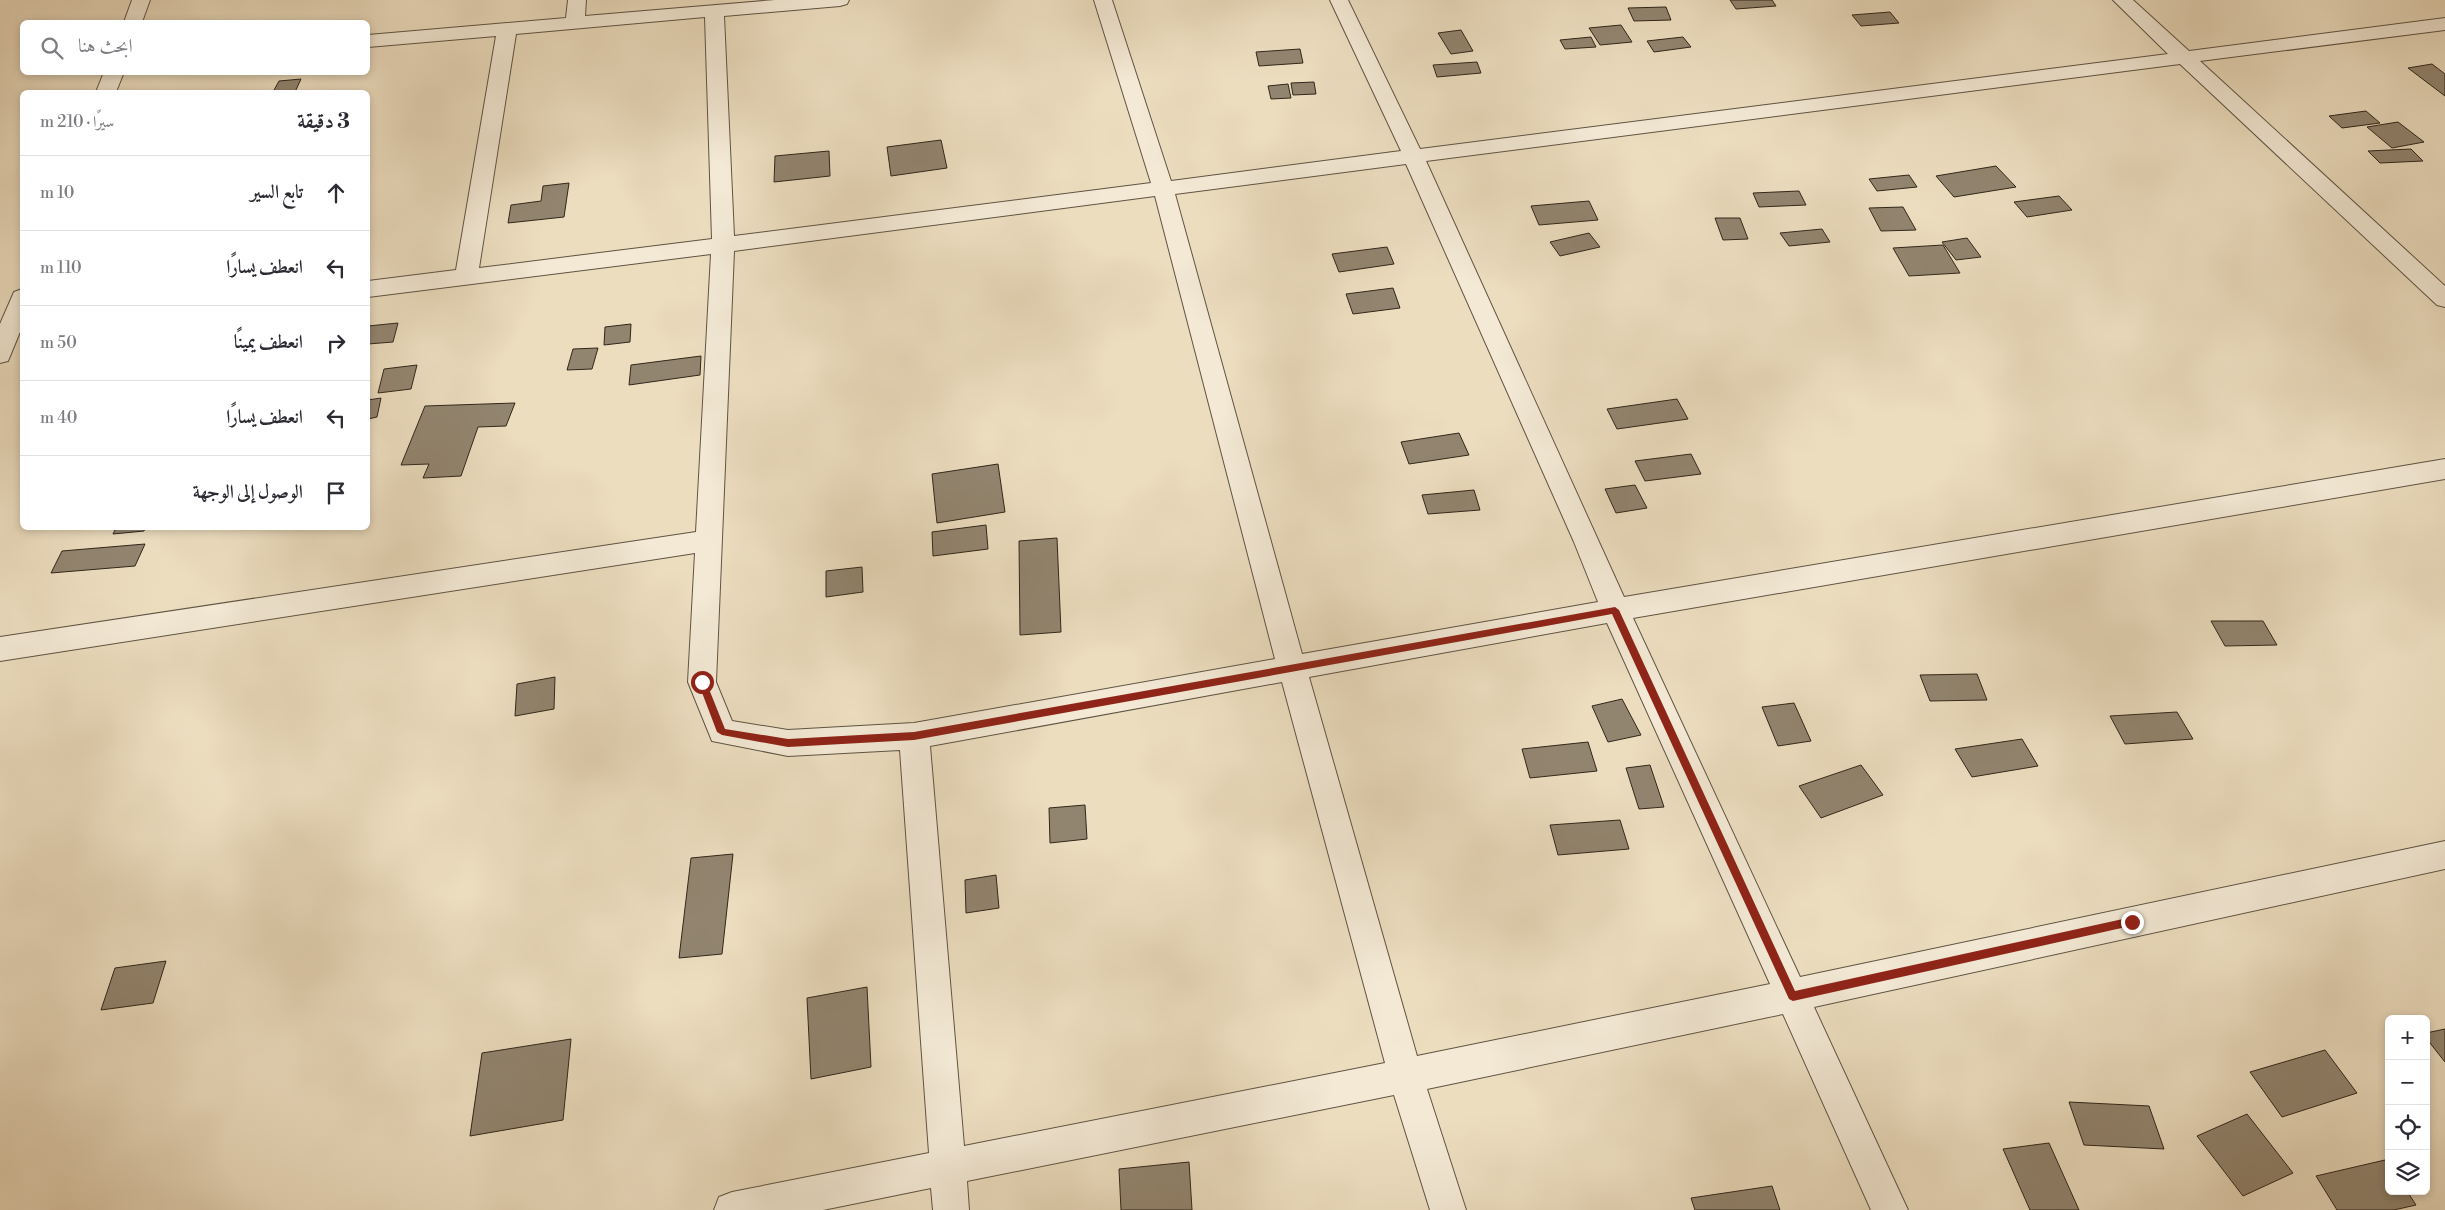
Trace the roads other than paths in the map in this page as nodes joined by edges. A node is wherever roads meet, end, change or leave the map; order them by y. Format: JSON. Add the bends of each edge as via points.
{"nodes":[{"id":1,"x":141,"y":0,"type":"edge"},
{"id":2,"x":577,"y":0,"type":"edge"},
{"id":3,"x":840,"y":0,"type":"edge"},
{"id":4,"x":1103,"y":0,"type":"edge"},
{"id":5,"x":1339,"y":0,"type":"edge"},
{"id":6,"x":2122,"y":0,"type":"edge"},
{"id":7,"x":714,"y":12,"type":"junction"},
{"id":8,"x":134,"y":20,"type":"edge"},
{"id":9,"x":575,"y":22,"type":"junction"},
{"id":10,"x":2445,"y":24,"type":"edge"},
{"id":11,"x":507,"y":29,"type":"junction"},
{"id":12,"x":370,"y":41,"type":"edge"},
{"id":13,"x":2184,"y":58,"type":"junction"},
{"id":14,"x":113,"y":75,"type":"edge"},
{"id":15,"x":107,"y":90,"type":"edge"},
{"id":16,"x":1413,"y":155,"type":"junction"},
{"id":17,"x":1163,"y":188,"type":"junction"},
{"id":18,"x":723,"y":245,"type":"junction"},
{"id":19,"x":467,"y":275,"type":"junction"},
{"id":20,"x":370,"y":289,"type":"edge"},
{"id":21,"x":2445,"y":299,"type":"edge"},
{"id":22,"x":20,"y":303,"type":"edge"},
{"id":23,"x":7,"y":342,"type":"edge"},
{"id":24,"x":2445,"y":469,"type":"edge"},
{"id":25,"x":709,"y":540,"type":"junction"},
{"id":26,"x":1615,"y":610,"type":"junction"},
{"id":27,"x":0,"y":649,"type":"edge"},
{"id":28,"x":1292,"y":668,"type":"junction"},
{"id":29,"x":914,"y":736,"type":"junction"},
{"id":30,"x":2445,"y":855,"type":"edge"},
{"id":31,"x":1793,"y":996,"type":"junction"},
{"id":32,"x":1406,"y":1076,"type":"junction"},
{"id":33,"x":946,"y":1169,"type":"junction"},
{"id":34,"x":732,"y":1210,"type":"edge"},
{"id":35,"x":951,"y":1210,"type":"edge"},
{"id":36,"x":1448,"y":1210,"type":"edge"},
{"id":37,"x":1890,"y":1210,"type":"edge"}],
"edges":[{"from":1,"to":8,"type":"street"},
{"from":2,"to":9,"type":"street"},
{"from":3,"to":7,"type":"street"},
{"from":4,"to":17,"type":"street"},
{"from":5,"to":16,"type":"street"},
{"from":6,"to":13,"type":"street"},
{"from":7,"to":9,"type":"street"},
{"from":7,"to":18,"type":"street"},
{"from":9,"to":11,"type":"street"},
{"from":10,"to":13,"type":"street"},
{"from":11,"to":12,"type":"street"},
{"from":11,"to":19,"type":"street"},
{"from":13,"to":16,"type":"street"},
{"from":13,"to":21,"type":"street"},
{"from":14,"to":15,"type":"street"},
{"from":16,"to":17,"type":"street"},
{"from":16,"to":26,"type":"street"},
{"from":17,"to":18,"type":"street"},
{"from":17,"to":28,"type":"street"},
{"from":18,"to":19,"type":"street"},
{"from":18,"to":25,"type":"street"},
{"from":19,"to":20,"type":"street"},
{"from":22,"to":23,"type":"street"},
{"from":24,"to":26,"type":"street"},
{"from":25,"to":27,"type":"street"},
{"from":25,"to":29,"type":"street","via":[[702,682],[722,732],[788,743]]},
{"from":26,"to":28,"type":"street"},
{"from":26,"to":31,"type":"street"},
{"from":28,"to":29,"type":"street"},
{"from":28,"to":32,"type":"street"},
{"from":29,"to":33,"type":"street"},
{"from":30,"to":31,"type":"street"},
{"from":31,"to":32,"type":"street"},
{"from":31,"to":37,"type":"street"},
{"from":32,"to":33,"type":"street"},
{"from":32,"to":36,"type":"street"},
{"from":33,"to":34,"type":"street"},
{"from":33,"to":35,"type":"street"}]}
